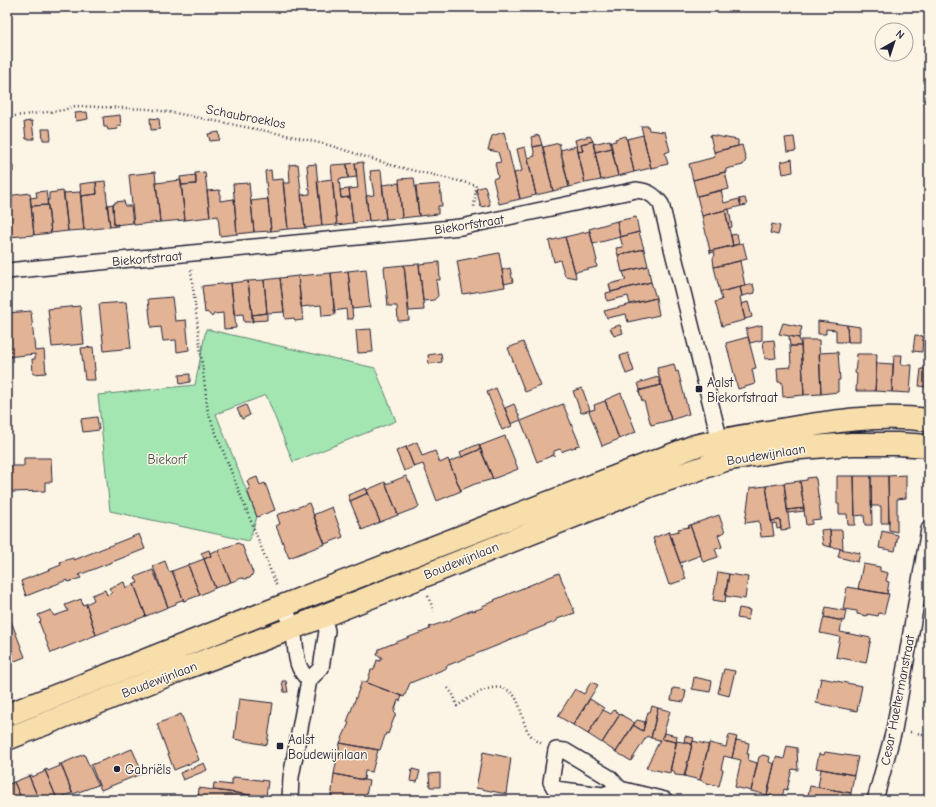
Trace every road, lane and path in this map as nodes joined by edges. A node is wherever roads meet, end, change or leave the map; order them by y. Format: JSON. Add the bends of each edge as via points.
{"nodes":[{"id":1,"x":7,"y":117,"type":"edge"},
{"id":2,"x":478,"y":224,"type":"junction"},
{"id":3,"x":189,"y":254,"type":"junction"},
{"id":4,"x":7,"y":271,"type":"edge"},
{"id":5,"x":929,"y":420,"type":"edge"},
{"id":6,"x":929,"y":446,"type":"edge"},
{"id":7,"x":722,"y":450,"type":"junction"},
{"id":8,"x":929,"y":529,"type":"edge"},
{"id":9,"x":284,"y":606,"type":"junction"},
{"id":10,"x":323,"y":615,"type":"junction"},
{"id":11,"x":293,"y":628,"type":"junction"},
{"id":12,"x":309,"y":680,"type":"junction"},
{"id":13,"x":448,"y":688,"type":"dead end"},
{"id":14,"x":7,"y":715,"type":"edge"},
{"id":15,"x":7,"y":739,"type":"edge"},
{"id":16,"x":556,"y":750,"type":"junction"},
{"id":17,"x":620,"y":789,"type":"junction"},
{"id":18,"x":290,"y":800,"type":"edge"},
{"id":19,"x":665,"y":800,"type":"edge"},
{"id":20,"x":875,"y":800,"type":"edge"}],
"edges":[{"from":1,"to":2,"type":"path","name":"Schaubroeklos","via":[[64,110],[75,106],[149,110],[291,136],[394,166],[476,185],[474,211]]},
{"from":2,"to":3,"type":"street","name":"Biekorfstraat"},
{"from":2,"to":7,"type":"street","name":"Biekorfstraat","via":[[636,190],[650,193],[657,198],[661,204]]},
{"from":3,"to":4,"type":"street","name":"Biekorfstraat"},
{"from":3,"to":9,"type":"path","via":[[208,412]]},
{"from":5,"to":7,"type":"main road","name":"Boudewijnlaan","via":[[846,420]]},
{"from":6,"to":7,"type":"main road","name":"Boudewijnlaan","via":[[852,444],[788,449]]},
{"from":7,"to":9,"type":"main road","name":"Boudewijnlaan","via":[[695,446]]},
{"from":7,"to":10,"type":"main road","name":"Boudewijnlaan","via":[[652,484]]},
{"from":8,"to":20,"type":"street","name":"Cesar Haeltermanstraat","via":[[894,730]]},
{"from":9,"to":11,"type":"street"},
{"from":9,"to":14,"type":"main road","name":"Boudewijnlaan"},
{"from":10,"to":11,"type":"main road","name":"Boudewijnlaan"},
{"from":10,"to":12,"type":"street","via":[[327,630],[321,668]]},
{"from":11,"to":12,"type":"street","via":[[298,663]]},
{"from":11,"to":15,"type":"main road","name":"Boudewijnlaan"},
{"from":12,"to":18,"type":"street","via":[[291,777]]},
{"from":13,"to":16,"type":"path","via":[[457,706],[486,689],[501,688],[512,692],[518,701],[528,733],[536,741]]},
{"from":16,"to":17,"type":"street","via":[[566,751],[610,778]]},
{"from":16,"to":17,"type":"street","via":[[551,782],[554,789],[603,795]]},
{"from":17,"to":19,"type":"street"}]}
